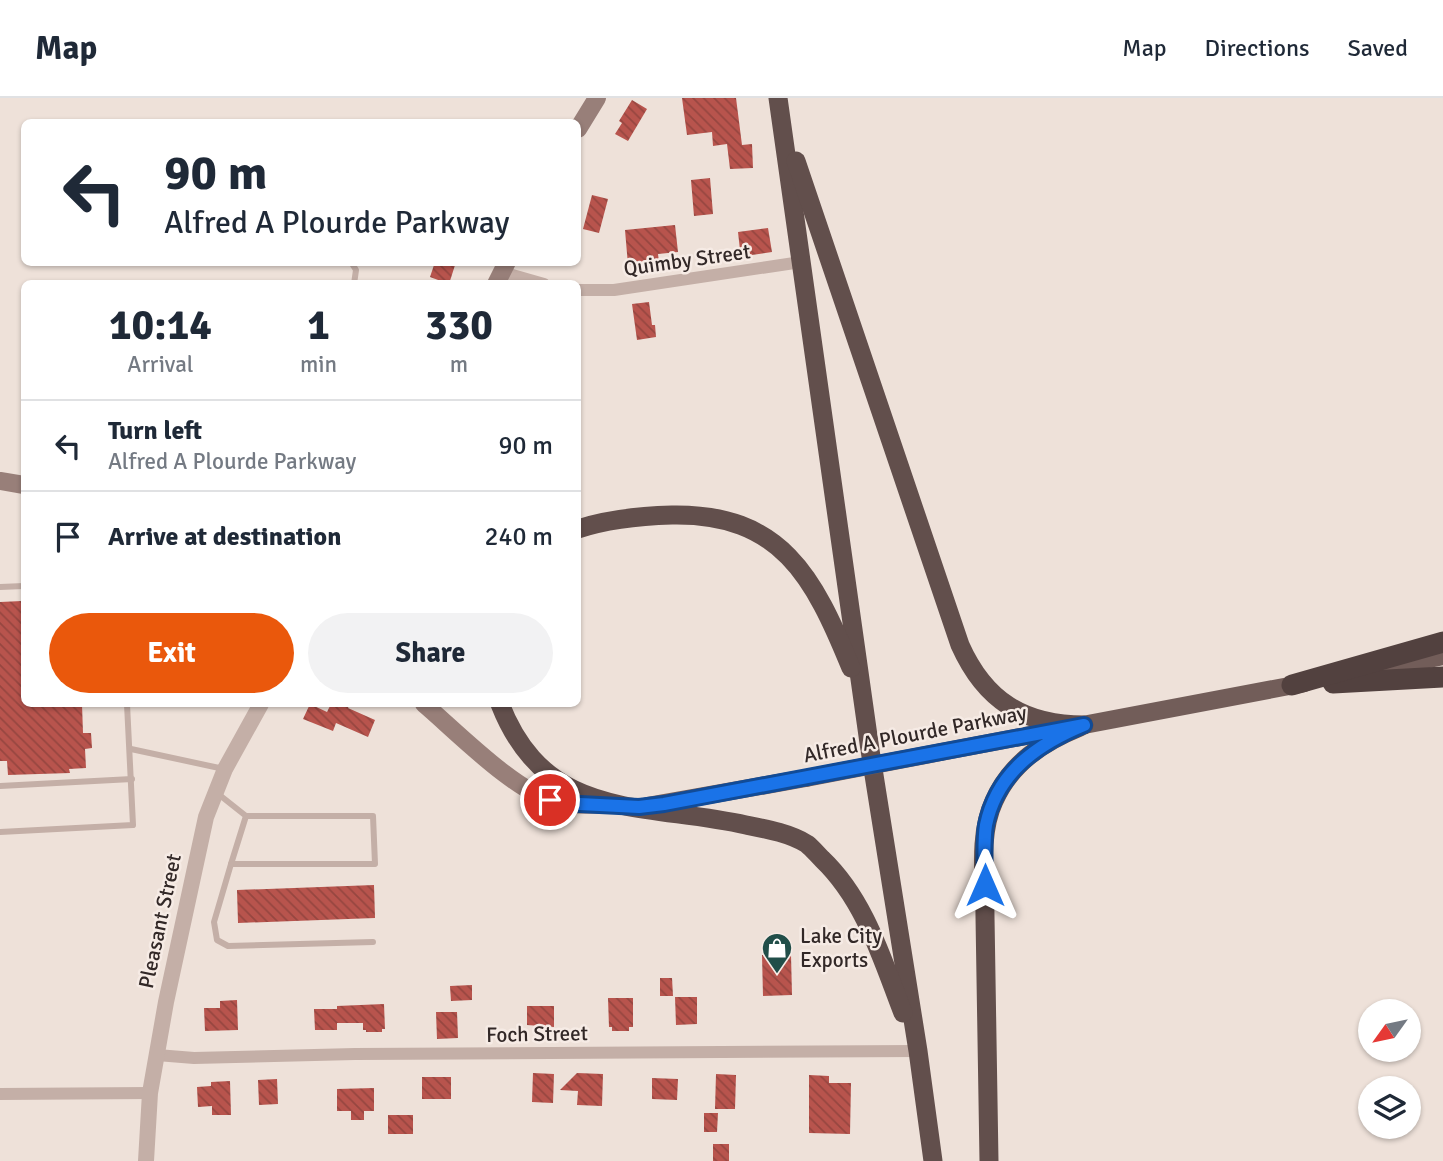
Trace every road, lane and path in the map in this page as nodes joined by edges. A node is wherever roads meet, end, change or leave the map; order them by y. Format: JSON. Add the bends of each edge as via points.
{"nodes":[{"id":1,"x":597,"y":98,"type":"edge"},
{"id":2,"x":778,"y":99,"type":"edge"},
{"id":3,"x":581,"y":124,"type":"edge"},
{"id":4,"x":801,"y":262,"type":"junction"},
{"id":5,"x":502,"y":273,"type":"edge"},
{"id":6,"x":529,"y":280,"type":"edge"},
{"id":7,"x":581,"y":290,"type":"edge"},
{"id":8,"x":0,"y":481,"type":"edge"},
{"id":9,"x":21,"y":484,"type":"edge"},
{"id":10,"x":581,"y":528,"type":"edge"},
{"id":11,"x":21,"y":586,"type":"edge"},
{"id":12,"x":0,"y":587,"type":"edge"},
{"id":13,"x":1443,"y":642,"type":"edge"},
{"id":14,"x":1443,"y":656,"type":"edge"},
{"id":15,"x":1443,"y":677,"type":"edge"},
{"id":16,"x":1292,"y":685,"type":"junction"},
{"id":17,"x":862,"y":695,"type":"junction"},
{"id":18,"x":127,"y":707,"type":"edge"},
{"id":19,"x":259,"y":707,"type":"edge"},
{"id":20,"x":428,"y":707,"type":"edge"},
{"id":21,"x":501,"y":707,"type":"edge"},
{"id":22,"x":1084,"y":725,"type":"junction"},
{"id":23,"x":131,"y":749,"type":"junction"},
{"id":24,"x":225,"y":769,"type":"junction"},
{"id":25,"x":132,"y":779,"type":"junction"},
{"id":26,"x":0,"y":786,"type":"edge"},
{"id":27,"x":215,"y":792,"type":"junction"},
{"id":28,"x":626,"y":806,"type":"junction"},
{"id":29,"x":246,"y":816,"type":"junction"},
{"id":30,"x":0,"y":832,"type":"edge"},
{"id":31,"x":231,"y":864,"type":"junction"},
{"id":32,"x":373,"y":942,"type":"dead end"},
{"id":33,"x":918,"y":1051,"type":"junction"},
{"id":34,"x":157,"y":1055,"type":"junction"},
{"id":35,"x":150,"y":1093,"type":"junction"},
{"id":36,"x":0,"y":1094,"type":"edge"},
{"id":37,"x":146,"y":1161,"type":"edge"},
{"id":38,"x":933,"y":1161,"type":"edge"},
{"id":39,"x":989,"y":1161,"type":"edge"}],
"edges":[{"from":1,"to":3,"type":"main road"},
{"from":2,"to":4,"type":"highway"},
{"from":2,"to":22,"type":"highway","via":[[859,352],[970,669],[1016,712],[1043,722]]},
{"from":4,"to":7,"type":"street","name":"Quimby Street","via":[[614,290]]},
{"from":4,"to":17,"type":"highway"},
{"from":5,"to":6,"type":"street"},
{"from":8,"to":9,"type":"main road"},
{"from":10,"to":17,"type":"highway","via":[[644,515],[705,516],[748,527],[767,538],[805,575],[829,614]]},
{"from":11,"to":12,"type":"lane"},
{"from":13,"to":16,"type":"highway"},
{"from":14,"to":16,"type":"main road","name":"Alfred A Plourde Parkway"},
{"from":15,"to":16,"type":"highway"},
{"from":16,"to":22,"type":"main road","name":"Alfred A Plourde Parkway"},
{"from":17,"to":33,"type":"highway"},
{"from":18,"to":23,"type":"lane"},
{"from":19,"to":24,"type":"street","name":"Pleasant Street"},
{"from":20,"to":28,"type":"main road","name":"Alfred A Plourde Parkway","via":[[514,780],[539,794],[560,803]]},
{"from":21,"to":28,"type":"highway","via":[[515,737],[538,766],[579,794]]},
{"from":22,"to":28,"type":"main road","name":"Alfred A Plourde Parkway","bridge":true,"via":[[664,804]]},
{"from":22,"to":39,"type":"highway","via":[[1046,742],[1021,762],[993,802],[986,825]]},
{"from":23,"to":24,"type":"lane"},
{"from":23,"to":25,"type":"lane"},
{"from":24,"to":27,"type":"street","name":"Pleasant Street"},
{"from":25,"to":26,"type":"lane"},
{"from":25,"to":30,"type":"lane","via":[[133,825]]},
{"from":27,"to":29,"type":"lane"},
{"from":27,"to":34,"type":"street","name":"Pleasant Street","via":[[193,870]]},
{"from":28,"to":33,"type":"highway","via":[[720,819],[807,844],[840,876],[865,916]]},
{"from":29,"to":31,"type":"lane"},
{"from":29,"to":31,"type":"lane","via":[[373,816],[374,864]]},
{"from":31,"to":32,"type":"lane","via":[[214,922],[217,940],[228,946]]},
{"from":33,"to":34,"type":"street","name":"Foch Street"},
{"from":33,"to":38,"type":"highway"},
{"from":34,"to":35,"type":"street","name":"Pleasant Street"},
{"from":35,"to":36,"type":"street"},
{"from":35,"to":37,"type":"street","name":"Pleasant Street"}]}
